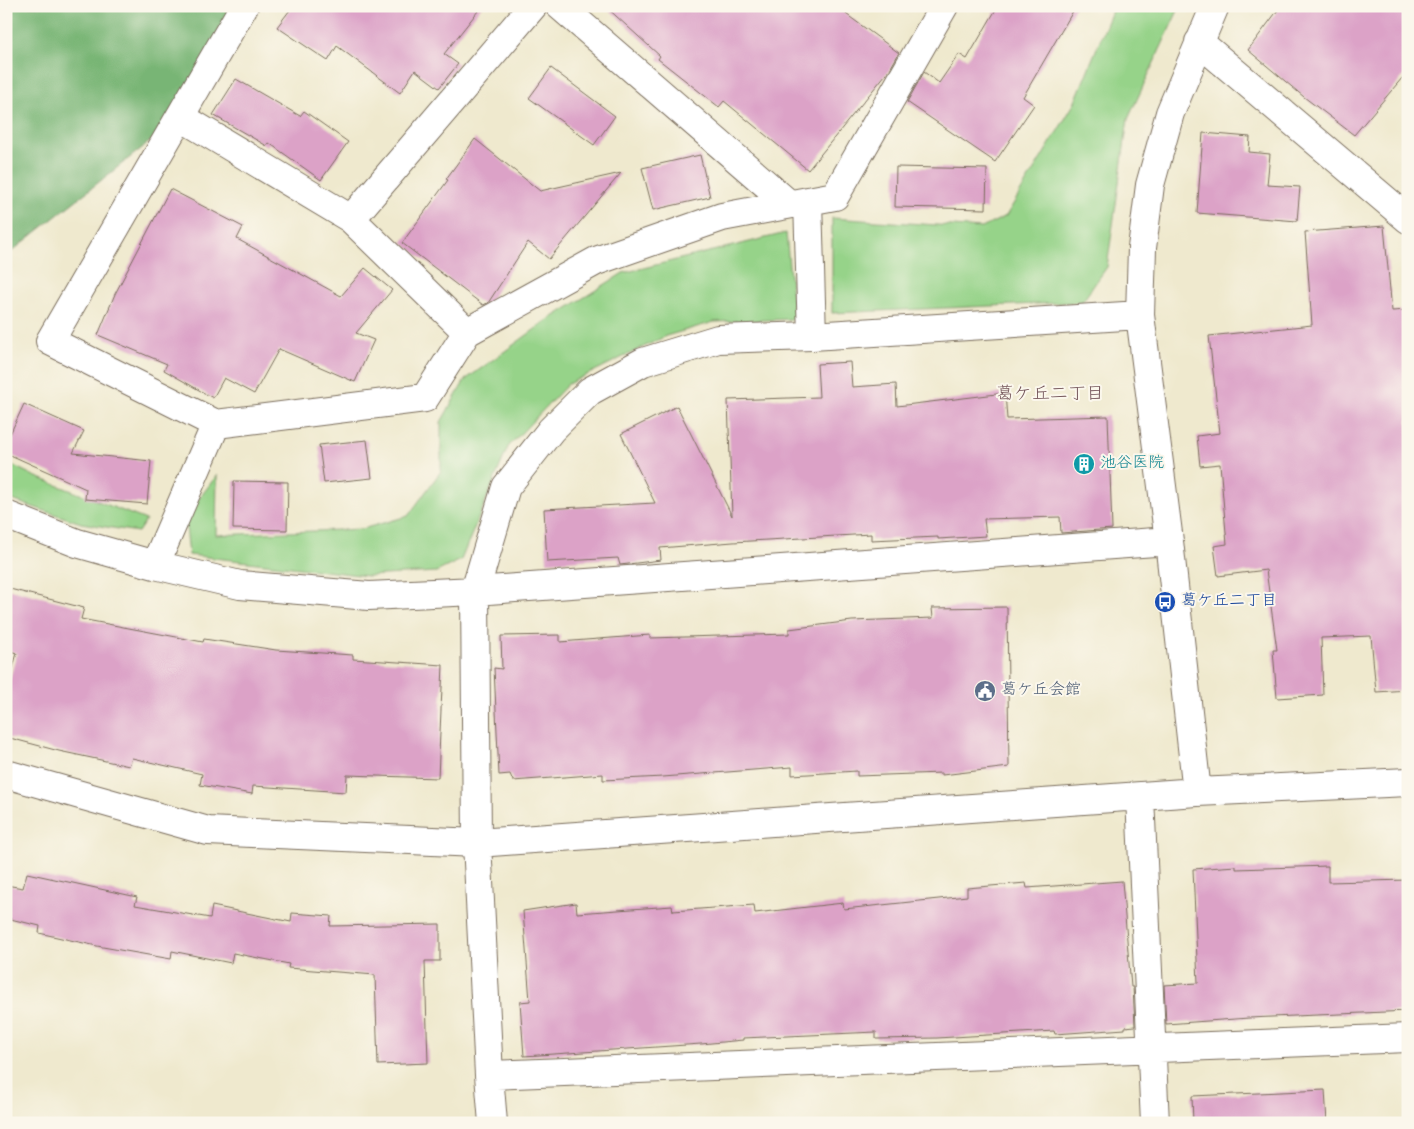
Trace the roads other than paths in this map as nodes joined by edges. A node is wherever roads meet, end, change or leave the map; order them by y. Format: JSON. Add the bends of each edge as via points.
{"nodes":[{"id":1,"x":244,"y":6,"type":"edge"},
{"id":2,"x":533,"y":6,"type":"edge"},
{"id":3,"x":560,"y":6,"type":"edge"},
{"id":4,"x":1215,"y":6,"type":"edge"},
{"id":5,"x":936,"y":9,"type":"edge"},
{"id":6,"x":1199,"y":42,"type":"junction"},
{"id":7,"x":181,"y":117,"type":"junction"},
{"id":8,"x":799,"y":202,"type":"junction"},
{"id":9,"x":351,"y":218,"type":"junction"},
{"id":10,"x":1408,"y":219,"type":"edge"},
{"id":11,"x":1140,"y":315,"type":"junction"},
{"id":12,"x":467,"y":332,"type":"junction"},
{"id":13,"x":812,"y":336,"type":"junction"},
{"id":14,"x":216,"y":424,"type":"junction"},
{"id":15,"x":6,"y":515,"type":"edge"},
{"id":16,"x":1169,"y":541,"type":"junction"},
{"id":17,"x":155,"y":565,"type":"junction"},
{"id":18,"x":475,"y":591,"type":"junction"},
{"id":19,"x":6,"y":774,"type":"edge"},
{"id":20,"x":1408,"y":782,"type":"edge"},
{"id":21,"x":1197,"y":792,"type":"junction"},
{"id":22,"x":1140,"y":797,"type":"junction"},
{"id":23,"x":477,"y":843,"type":"junction"},
{"id":24,"x":1408,"y":1038,"type":"edge"},
{"id":25,"x":1152,"y":1048,"type":"junction"},
{"id":26,"x":489,"y":1075,"type":"junction"},
{"id":27,"x":494,"y":1123,"type":"edge"},
{"id":28,"x":1155,"y":1123,"type":"edge"}],
"edges":[{"from":1,"to":7,"type":"street"},
{"from":2,"to":9,"type":"street"},
{"from":3,"to":8,"type":"street"},
{"from":4,"to":6,"type":"street"},
{"from":5,"to":8,"type":"street","via":[[835,196]]},
{"from":6,"to":10,"type":"street"},
{"from":6,"to":11,"type":"street","via":[[1170,113],[1150,185],[1142,248]]},
{"from":7,"to":9,"type":"street"},
{"from":7,"to":14,"type":"street","via":[[50,341]]},
{"from":8,"to":12,"type":"street","via":[[722,217],[596,261]]},
{"from":8,"to":13,"type":"street"},
{"from":9,"to":12,"type":"street"},
{"from":11,"to":13,"type":"street"},
{"from":11,"to":16,"type":"street"},
{"from":12,"to":14,"type":"street","via":[[425,398]]},
{"from":13,"to":18,"type":"street","via":[[718,339],[643,362],[590,391],[551,430],[506,487]]},
{"from":14,"to":17,"type":"street"},
{"from":15,"to":17,"type":"street","via":[[78,543]]},
{"from":16,"to":18,"type":"street"},
{"from":16,"to":21,"type":"street"},
{"from":17,"to":18,"type":"street","via":[[240,585],[369,596]]},
{"from":18,"to":23,"type":"street"},
{"from":19,"to":23,"type":"street","via":[[208,831]]},
{"from":20,"to":21,"type":"street"},
{"from":21,"to":22,"type":"street"},
{"from":22,"to":23,"type":"street"},
{"from":22,"to":25,"type":"street"},
{"from":23,"to":26,"type":"street"},
{"from":24,"to":25,"type":"street"},
{"from":25,"to":26,"type":"street"},
{"from":25,"to":28,"type":"street"},
{"from":26,"to":27,"type":"street"}]}
